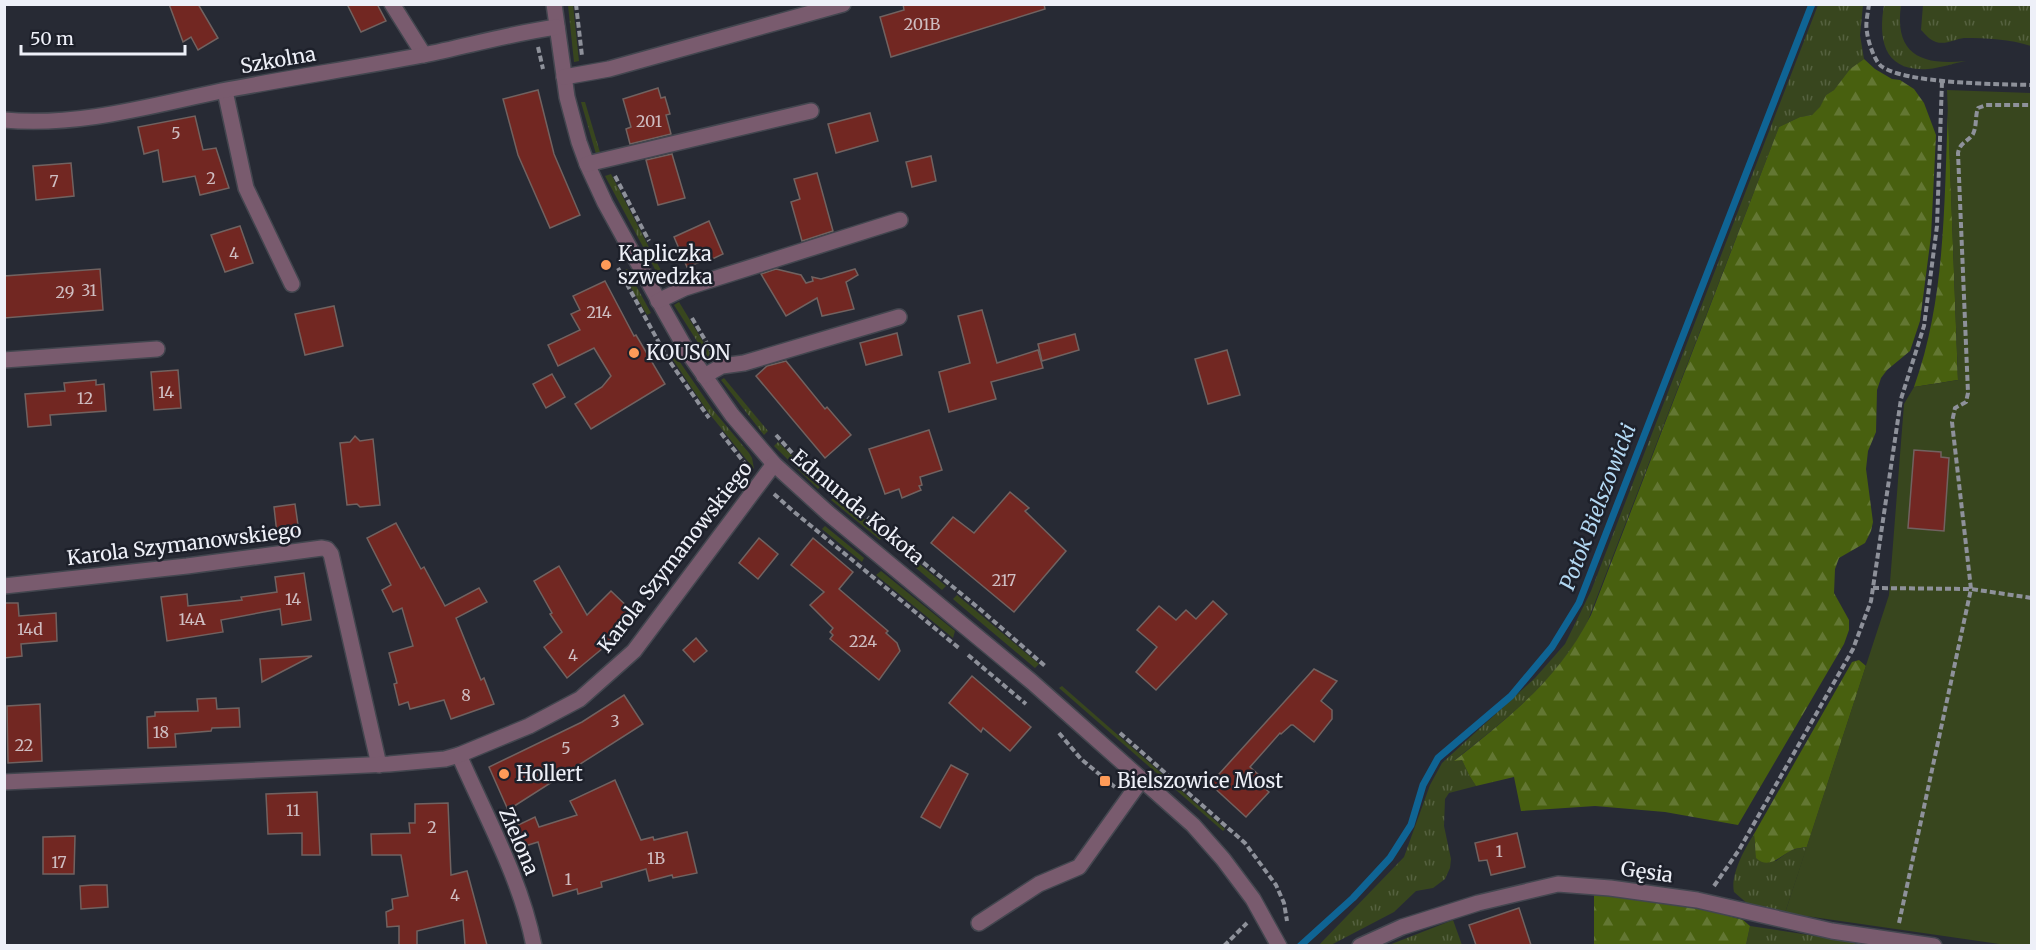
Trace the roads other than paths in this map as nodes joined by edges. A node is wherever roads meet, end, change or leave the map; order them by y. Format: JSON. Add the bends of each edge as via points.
{"nodes":[{"id":1,"x":392,"y":4,"type":"edge"},
{"id":2,"x":554,"y":4,"type":"edge"},
{"id":3,"x":843,"y":4,"type":"edge"},
{"id":4,"x":557,"y":27,"type":"junction"},
{"id":5,"x":424,"y":55,"type":"junction"},
{"id":6,"x":564,"y":77,"type":"junction"},
{"id":7,"x":225,"y":91,"type":"junction"},
{"id":8,"x":811,"y":111,"type":"dead end"},
{"id":9,"x":4,"y":120,"type":"edge"},
{"id":10,"x":587,"y":165,"type":"junction"},
{"id":11,"x":900,"y":220,"type":"dead end"},
{"id":12,"x":292,"y":284,"type":"dead end"},
{"id":13,"x":658,"y":301,"type":"junction"},
{"id":14,"x":899,"y":317,"type":"dead end"},
{"id":15,"x":157,"y":349,"type":"dead end"},
{"id":16,"x":4,"y":360,"type":"edge"},
{"id":17,"x":704,"y":376,"type":"junction"},
{"id":18,"x":774,"y":464,"type":"junction"},
{"id":19,"x":4,"y":586,"type":"edge"},
{"id":20,"x":459,"y":755,"type":"junction"},
{"id":21,"x":379,"y":765,"type":"junction"},
{"id":22,"x":1142,"y":779,"type":"junction"},
{"id":23,"x":4,"y":782,"type":"edge"},
{"id":24,"x":979,"y":923,"type":"dead end"},
{"id":25,"x":534,"y":945,"type":"edge"},
{"id":26,"x":1279,"y":945,"type":"edge"},
{"id":27,"x":1360,"y":945,"type":"edge"},
{"id":28,"x":1934,"y":945,"type":"edge"}],
"edges":[{"from":1,"to":5,"type":"street"},
{"from":2,"to":4,"type":"street","name":"Edmunda Kokota"},
{"from":3,"to":6,"type":"street","via":[[609,69]]},
{"from":4,"to":5,"type":"street","name":"Szkolna"},
{"from":4,"to":6,"type":"street","name":"Edmunda Kokota"},
{"from":5,"to":7,"type":"street","name":"Szkolna"},
{"from":6,"to":10,"type":"street","name":"Edmunda Kokota"},
{"from":7,"to":9,"type":"street","name":"Szkolna","via":[[85,118]]},
{"from":7,"to":12,"type":"street","via":[[246,188]]},
{"from":8,"to":10,"type":"street"},
{"from":10,"to":13,"type":"street","name":"Edmunda Kokota"},
{"from":11,"to":13,"type":"street","via":[[730,273]]},
{"from":13,"to":17,"type":"street","name":"Edmunda Kokota"},
{"from":14,"to":17,"type":"street","via":[[722,366]]},
{"from":15,"to":16,"type":"street"},
{"from":17,"to":18,"type":"street","name":"Edmunda Kokota"},
{"from":18,"to":20,"type":"street","name":"Karola Szymanowskiego","via":[[646,636],[608,676],[580,699],[529,726]]},
{"from":18,"to":22,"type":"street","name":"Edmunda Kokota"},
{"from":19,"to":21,"type":"street","name":"Karola Szymanowskiego","via":[[327,549]]},
{"from":20,"to":21,"type":"street","name":"Karola Szymanowskiego"},
{"from":20,"to":25,"type":"street","name":"Zielona","via":[[511,872]]},
{"from":21,"to":23,"type":"street","name":"Karola Szymanowskiego"},
{"from":22,"to":24,"type":"street","via":[[1122,793],[1079,867],[1039,884]]},
{"from":22,"to":26,"type":"street","name":"Edmunda Kokota","via":[[1193,825],[1223,859],[1253,899]]},
{"from":27,"to":28,"type":"street","name":"Gęsia","via":[[1478,903],[1558,884],[1698,900],[1832,931]]}]}
